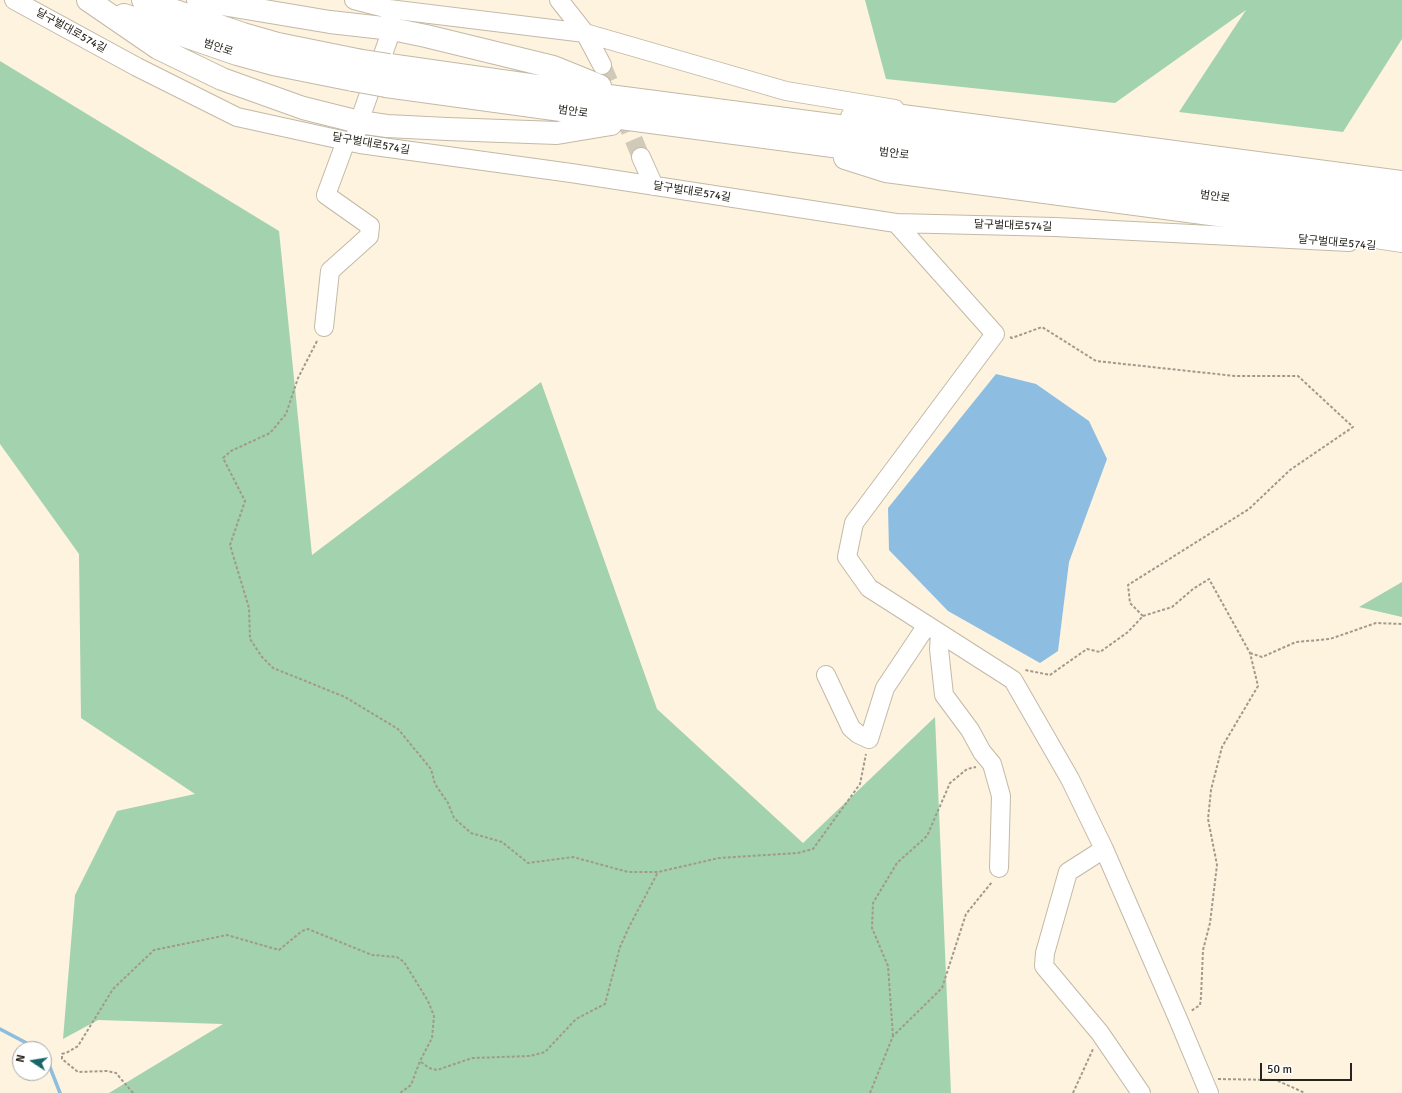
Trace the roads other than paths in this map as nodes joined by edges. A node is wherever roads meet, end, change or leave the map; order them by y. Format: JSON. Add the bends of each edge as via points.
{"nodes":[{"id":1,"x":14,"y":0,"type":"edge"},
{"id":2,"x":88,"y":0,"type":"edge"},
{"id":3,"x":143,"y":0,"type":"edge"},
{"id":4,"x":198,"y":0,"type":"edge"},
{"id":5,"x":354,"y":0,"type":"edge"},
{"id":6,"x":559,"y":0,"type":"edge"},
{"id":7,"x":389,"y":13,"type":"edge"},
{"id":8,"x":585,"y":33,"type":"junction"},
{"id":9,"x":602,"y":65,"type":"tunnel mouth"},
{"id":10,"x":355,"y":70,"type":"junction"},
{"id":11,"x":388,"y":75,"type":"junction"},
{"id":12,"x":629,"y":98,"type":"junction"},
{"id":13,"x":636,"y":120,"type":"junction"},
{"id":14,"x":796,"y":120,"type":"junction"},
{"id":15,"x":359,"y":122,"type":"junction"},
{"id":16,"x":1034,"y":133,"type":"junction"},
{"id":17,"x":787,"y":140,"type":"junction"},
{"id":18,"x":350,"y":142,"type":"junction"},
{"id":19,"x":641,"y":157,"type":"tunnel mouth"},
{"id":20,"x":1402,"y":182,"type":"edge"},
{"id":21,"x":654,"y":186,"type":"junction"},
{"id":22,"x":1402,"y":204,"type":"edge"},
{"id":23,"x":896,"y":223,"type":"junction"},
{"id":24,"x":1402,"y":224,"type":"edge"},
{"id":25,"x":1402,"y":241,"type":"edge"},
{"id":26,"x":1402,"y":249,"type":"edge"},
{"id":27,"x":324,"y":327,"type":"road end"},
{"id":28,"x":933,"y":630,"type":"junction"},
{"id":29,"x":826,"y":675,"type":"dead end"},
{"id":30,"x":1104,"y":849,"type":"junction"},
{"id":31,"x":999,"y":868,"type":"road end"},
{"id":32,"x":1213,"y":1086,"type":"edge"},
{"id":33,"x":1142,"y":1093,"type":"edge"}],
"edges":[{"from":1,"to":18,"type":"street","name":"달구벌대로574길","via":[[137,67],[237,117]]},
{"from":2,"to":10,"type":"highway","name":"범안로","via":[[237,54],[273,64]]},
{"from":2,"to":15,"type":"highway","via":[[158,48],[222,79],[303,108]]},
{"from":3,"to":10,"type":"highway","name":"범안로"},
{"from":4,"to":7,"type":"highway","via":[[330,22]]},
{"from":5,"to":7,"type":"street"},
{"from":6,"to":8,"type":"street"},
{"from":7,"to":8,"type":"street"},
{"from":7,"to":12,"type":"highway","via":[[426,36],[553,67]]},
{"from":7,"to":15,"type":"street"},
{"from":8,"to":9,"type":"street"},
{"from":8,"to":16,"type":"street","via":[[786,91]]},
{"from":10,"to":11,"type":"highway","bridge":true},
{"from":11,"to":12,"type":"highway","name":"범안로"},
{"from":11,"to":13,"type":"highway","name":"범안로"},
{"from":12,"to":14,"type":"highway","name":"범안로"},
{"from":13,"to":15,"type":"highway","via":[[557,133],[387,126]]},
{"from":13,"to":17,"type":"highway","name":"범안로"},
{"from":14,"to":16,"type":"highway","via":[[895,115]]},
{"from":14,"to":22,"type":"highway","name":"범안로"},
{"from":15,"to":18,"type":"street"},
{"from":16,"to":20,"type":"highway"},
{"from":17,"to":24,"type":"highway","name":"범안로"},
{"from":17,"to":25,"type":"highway","via":[[886,171]]},
{"from":18,"to":21,"type":"street","name":"달구벌대로574길"},
{"from":18,"to":27,"type":"street","via":[[326,195],[370,226],[369,236],[330,271]]},
{"from":19,"to":21,"type":"street"},
{"from":21,"to":23,"type":"street","name":"달구벌대로574길"},
{"from":23,"to":26,"type":"street","name":"달구벌대로574길","via":[[1056,227],[1345,241]]},
{"from":23,"to":28,"type":"street","via":[[995,334],[854,523],[847,557],[869,588]]},
{"from":28,"to":29,"type":"street","via":[[885,688],[869,739],[851,728]]},
{"from":28,"to":30,"type":"street","via":[[1013,680],[1070,779]]},
{"from":28,"to":31,"type":"street","via":[[939,649],[944,695],[992,764],[1001,796]]},
{"from":30,"to":32,"type":"street","via":[[1178,1019]]},
{"from":30,"to":33,"type":"street","via":[[1068,872],[1045,953],[1044,966],[1100,1033]]}]}
